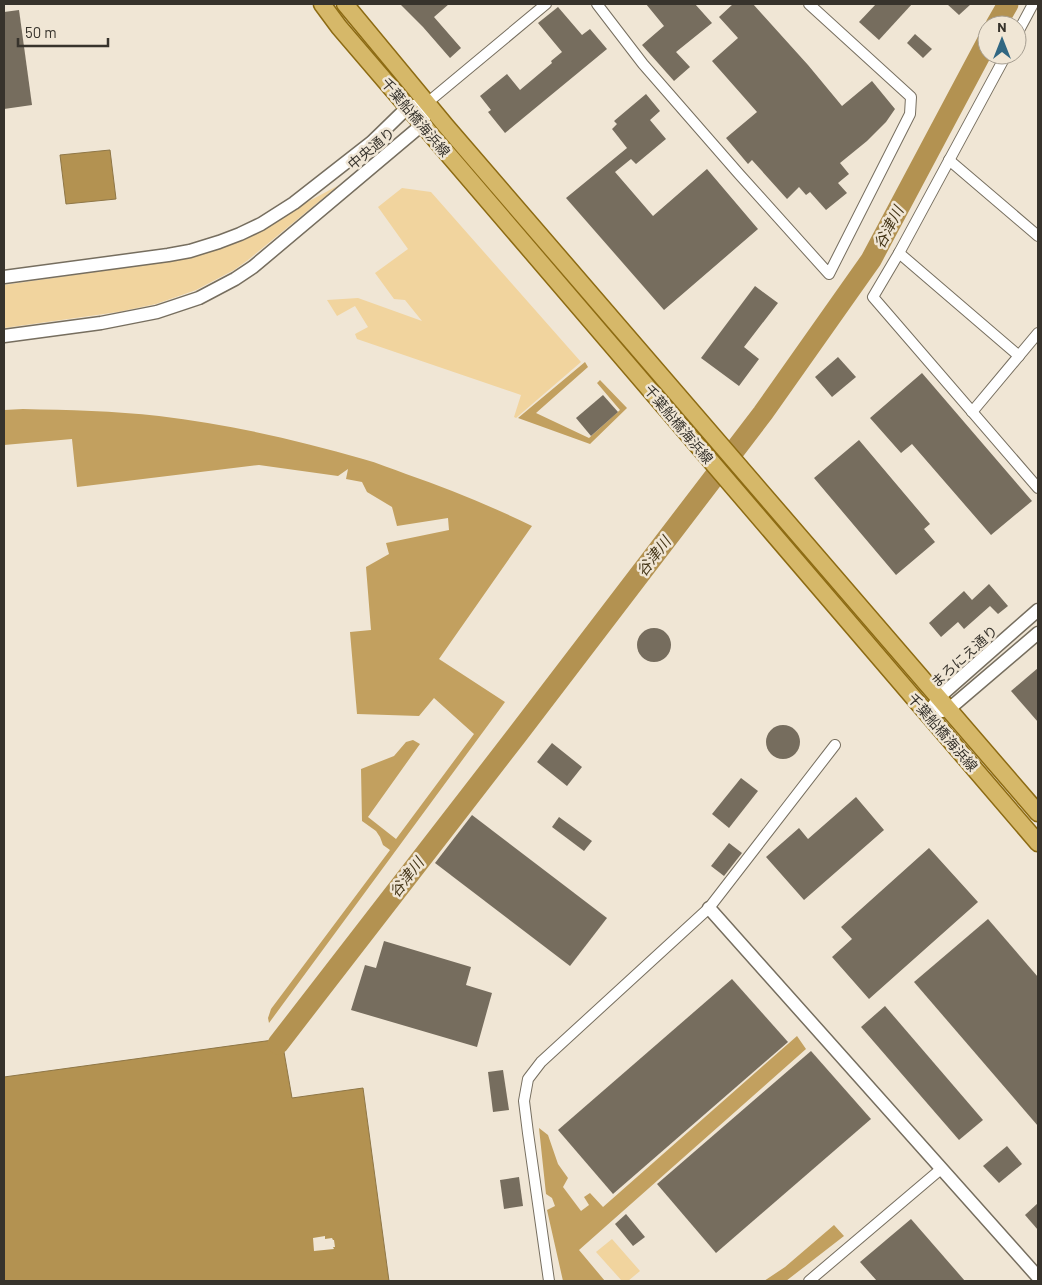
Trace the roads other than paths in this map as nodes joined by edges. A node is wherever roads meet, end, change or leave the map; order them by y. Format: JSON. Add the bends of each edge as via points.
{"nodes":[{"id":1,"x":322,"y":4,"type":"edge"},
{"id":2,"x":345,"y":4,"type":"edge"},
{"id":3,"x":546,"y":4,"type":"edge"},
{"id":4,"x":597,"y":4,"type":"edge"},
{"id":5,"x":809,"y":4,"type":"edge"},
{"id":6,"x":1033,"y":4,"type":"edge"},
{"id":7,"x":1027,"y":15,"type":"edge"},
{"id":8,"x":1001,"y":65,"type":"edge"},
{"id":9,"x":427,"y":103,"type":"junction"},
{"id":10,"x":408,"y":107,"type":"junction"},
{"id":11,"x":422,"y":124,"type":"junction"},
{"id":12,"x":949,"y":160,"type":"junction"},
{"id":13,"x":1038,"y":236,"type":"edge"},
{"id":14,"x":899,"y":252,"type":"junction"},
{"id":15,"x":4,"y":277,"type":"edge"},
{"id":16,"x":1038,"y":333,"type":"edge"},
{"id":17,"x":4,"y":336,"type":"edge"},
{"id":18,"x":1019,"y":356,"type":"junction"},
{"id":19,"x":972,"y":412,"type":"junction"},
{"id":20,"x":1038,"y":488,"type":"edge"},
{"id":21,"x":1038,"y":610,"type":"edge"},
{"id":22,"x":1038,"y":633,"type":"edge"},
{"id":23,"x":944,"y":703,"type":"junction"},
{"id":24,"x":928,"y":715,"type":"junction"},
{"id":25,"x":834,"y":744,"type":"dead end"},
{"id":26,"x":1038,"y":813,"type":"edge"},
{"id":27,"x":1038,"y":843,"type":"edge"},
{"id":28,"x":710,"y":908,"type":"junction"},
{"id":29,"x":941,"y":1169,"type":"junction"},
{"id":30,"x":1038,"y":1277,"type":"edge"},
{"id":31,"x":549,"y":1281,"type":"edge"},
{"id":32,"x":810,"y":1281,"type":"edge"}],
"edges":[{"from":1,"to":10,"type":"main road","name":"千葉船橋海浜線"},
{"from":2,"to":9,"type":"main road","name":"千葉船橋海浜線"},
{"from":3,"to":9,"type":"street"},
{"from":4,"to":5,"type":"street","via":[[643,64],[829,274],[910,114],[911,97]]},
{"from":6,"to":7,"type":"street"},
{"from":8,"to":12,"type":"street"},
{"from":9,"to":10,"type":"street"},
{"from":9,"to":11,"type":"street"},
{"from":9,"to":23,"type":"main road","name":"千葉船橋海浜線"},
{"from":10,"to":11,"type":"main road","name":"千葉船橋海浜線"},
{"from":10,"to":15,"type":"street","name":"中央通り","via":[[372,142],[294,203],[240,234],[168,255]]},
{"from":11,"to":17,"type":"street","name":"中央通り","via":[[236,279],[198,298],[157,312]]},
{"from":11,"to":24,"type":"main road","name":"千葉船橋海浜線"},
{"from":12,"to":13,"type":"street"},
{"from":12,"to":14,"type":"street"},
{"from":14,"to":18,"type":"street"},
{"from":14,"to":19,"type":"street","via":[[873,297]]},
{"from":16,"to":18,"type":"street"},
{"from":18,"to":19,"type":"street"},
{"from":19,"to":20,"type":"street"},
{"from":21,"to":23,"type":"street","name":"まろにえ通り"},
{"from":22,"to":23,"type":"street","name":"まろにえ通り"},
{"from":23,"to":24,"type":"street","name":"まろにえ通り"},
{"from":23,"to":26,"type":"main road","name":"千葉船橋海浜線"},
{"from":24,"to":27,"type":"main road","name":"千葉船橋海浜線"},
{"from":25,"to":28,"type":"street"},
{"from":28,"to":29,"type":"street"},
{"from":28,"to":31,"type":"street","via":[[541,1062],[528,1079],[524,1101]]},
{"from":29,"to":30,"type":"street"},
{"from":29,"to":32,"type":"street"}]}
